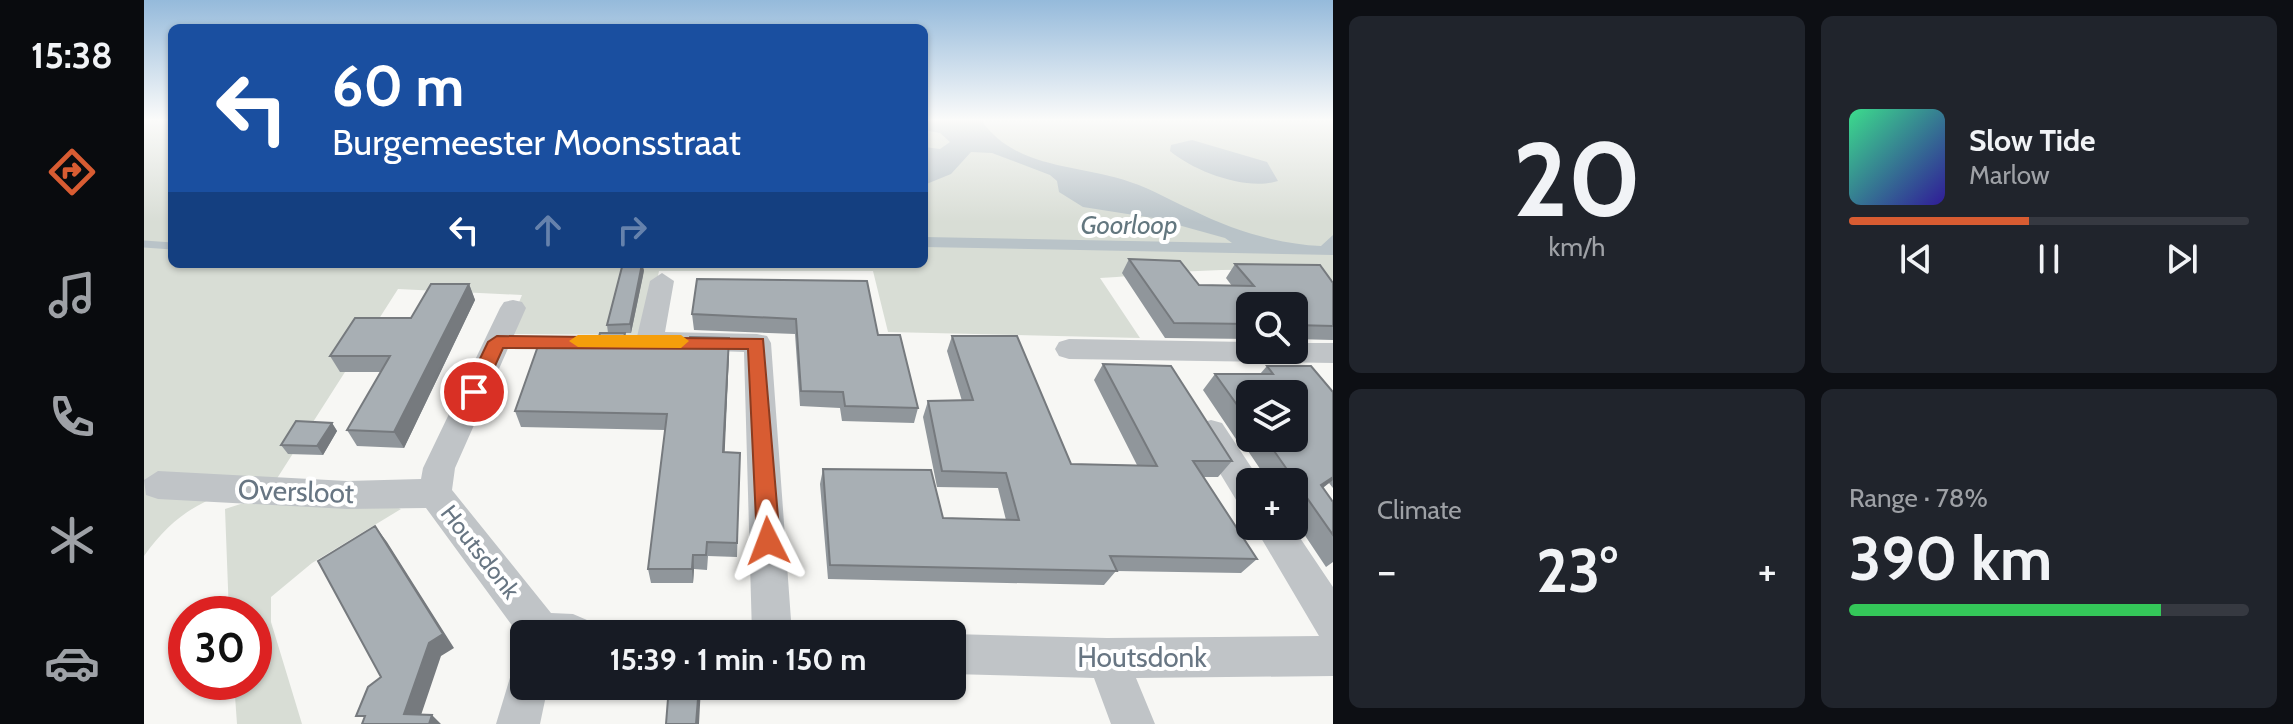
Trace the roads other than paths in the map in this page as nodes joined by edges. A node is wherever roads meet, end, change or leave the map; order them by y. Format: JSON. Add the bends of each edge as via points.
{"nodes":[{"id":1,"x":662,"y":281,"type":"dead end"},
{"id":2,"x":513,"y":308,"type":"dead end"},
{"id":3,"x":650,"y":341,"type":"junction"},
{"id":4,"x":497,"y":342,"type":"junction"},
{"id":5,"x":1069,"y":349,"type":"dead end"},
{"id":6,"x":1159,"y":350,"type":"junction"},
{"id":7,"x":1333,"y":353,"type":"edge"},
{"id":8,"x":1175,"y":376,"type":"edge"},
{"id":9,"x":1192,"y":402,"type":"edge"},
{"id":10,"x":1236,"y":471,"type":"edge"},
{"id":11,"x":158,"y":485,"type":"dead end"},
{"id":12,"x":435,"y":493,"type":"junction"},
{"id":13,"x":1281,"y":540,"type":"edge"},
{"id":14,"x":541,"y":620,"type":"edge"},
{"id":15,"x":771,"y":620,"type":"edge"},
{"id":16,"x":1333,"y":622,"type":"edge"},
{"id":17,"x":966,"y":654,"type":"edge"},
{"id":18,"x":1333,"y":656,"type":"edge"},
{"id":19,"x":1107,"y":658,"type":"junction"},
{"id":20,"x":524,"y":700,"type":"edge"},
{"id":21,"x":518,"y":724,"type":"edge"},
{"id":22,"x":1133,"y":724,"type":"edge"}],
"edges":[{"from":1,"to":3,"type":"street"},
{"from":2,"to":4,"type":"street","name":"Houtsdonk"},
{"from":3,"to":4,"type":"lane"},
{"from":3,"to":15,"type":"street","via":[[757,343]]},
{"from":4,"to":12,"type":"street","name":"Houtsdonk","via":[[439,468]]},
{"from":5,"to":6,"type":"street"},
{"from":6,"to":7,"type":"street"},
{"from":6,"to":8,"type":"street"},
{"from":9,"to":10,"type":"street"},
{"from":11,"to":12,"type":"street","name":"Oversloot","via":[[347,495]]},
{"from":12,"to":14,"type":"street","name":"Houtsdonk"},
{"from":13,"to":16,"type":"street"},
{"from":17,"to":19,"type":"street","name":"Houtsdonk"},
{"from":18,"to":19,"type":"street","name":"Houtsdonk"},
{"from":19,"to":22,"type":"street"},
{"from":20,"to":21,"type":"street"}]}
